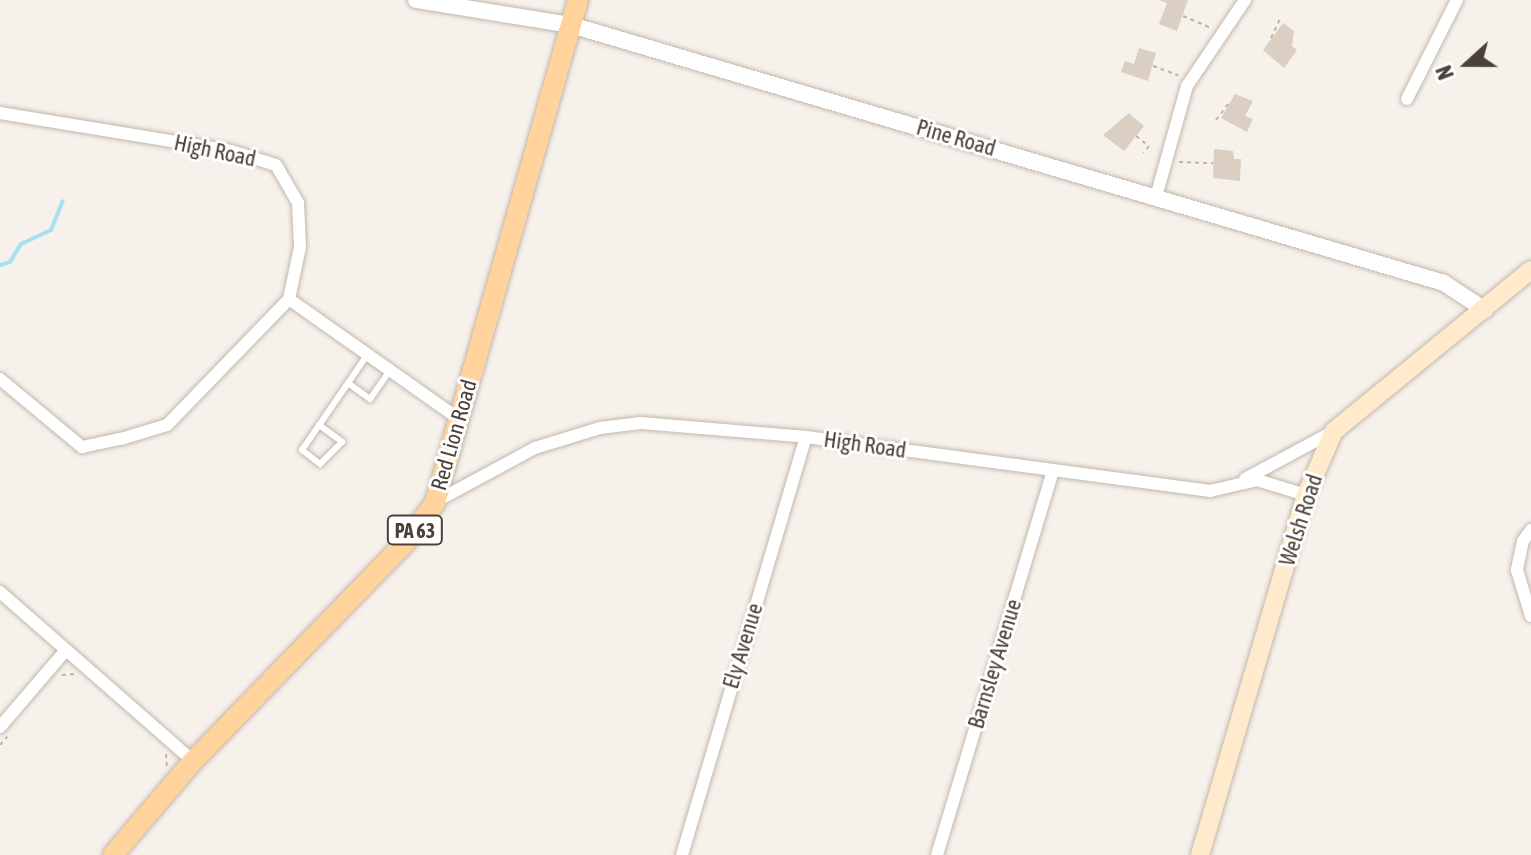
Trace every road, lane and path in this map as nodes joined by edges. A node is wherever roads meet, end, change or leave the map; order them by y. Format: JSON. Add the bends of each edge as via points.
{"nodes":[{"id":1,"x":416,"y":0,"type":"edge"},
{"id":2,"x":578,"y":0,"type":"edge"},
{"id":3,"x":1245,"y":0,"type":"edge"},
{"id":4,"x":1457,"y":0,"type":"edge"},
{"id":5,"x":1183,"y":16,"type":"dead end"},
{"id":6,"x":1280,"y":19,"type":"dead end"},
{"id":7,"x":571,"y":25,"type":"junction"},
{"id":8,"x":1222,"y":36,"type":"junction"},
{"id":9,"x":1271,"y":38,"type":"dead end"},
{"id":10,"x":1153,"y":66,"type":"dead end"},
{"id":11,"x":1191,"y":79,"type":"junction"},
{"id":12,"x":1407,"y":99,"type":"dead end"},
{"id":13,"x":1229,"y":103,"type":"dead end"},
{"id":14,"x":0,"y":113,"type":"edge"},
{"id":15,"x":1216,"y":120,"type":"dead end"},
{"id":16,"x":1136,"y":136,"type":"dead end"},
{"id":17,"x":1144,"y":153,"type":"dead end"},
{"id":18,"x":1166,"y":161,"type":"junction"},
{"id":19,"x":1213,"y":163,"type":"dead end"},
{"id":20,"x":1156,"y":197,"type":"junction"},
{"id":21,"x":1531,"y":270,"type":"edge"},
{"id":22,"x":289,"y":299,"type":"junction"},
{"id":23,"x":1485,"y":310,"type":"junction"},
{"id":24,"x":368,"y":354,"type":"junction"},
{"id":25,"x":390,"y":370,"type":"junction"},
{"id":26,"x":0,"y":379,"type":"edge"},
{"id":27,"x":348,"y":383,"type":"junction"},
{"id":28,"x":458,"y":418,"type":"junction"},
{"id":29,"x":319,"y":425,"type":"junction"},
{"id":30,"x":1334,"y":431,"type":"junction"},
{"id":31,"x":806,"y":437,"type":"junction"},
{"id":32,"x":1052,"y":473,"type":"junction"},
{"id":33,"x":1240,"y":481,"type":"junction"},
{"id":34,"x":1306,"y":495,"type":"junction"},
{"id":35,"x":435,"y":503,"type":"junction"},
{"id":36,"x":1531,"y":530,"type":"edge"},
{"id":37,"x":0,"y":592,"type":"edge"},
{"id":38,"x":1531,"y":616,"type":"edge"},
{"id":39,"x":66,"y":650,"type":"junction"},
{"id":40,"x":57,"y":679,"type":"dead end"},
{"id":41,"x":85,"y":683,"type":"dead end"},
{"id":42,"x":5,"y":730,"type":"edge"},
{"id":43,"x":0,"y":745,"type":"edge"},
{"id":44,"x":166,"y":752,"type":"dead end"},
{"id":45,"x":193,"y":761,"type":"junction"},
{"id":46,"x":163,"y":777,"type":"dead end"},
{"id":47,"x":113,"y":855,"type":"edge"},
{"id":48,"x":682,"y":855,"type":"edge"},
{"id":49,"x":937,"y":855,"type":"edge"},
{"id":50,"x":1200,"y":855,"type":"edge"}],
"edges":[{"from":1,"to":7,"type":"street","name":"Pine Road"},
{"from":2,"to":7,"type":"main road","name":"Red Lion Road","number":"PA 63"},
{"from":3,"to":8,"type":"street"},
{"from":4,"to":12,"type":"street"},
{"from":5,"to":8,"type":"path"},
{"from":6,"to":9,"type":"path"},
{"from":7,"to":20,"type":"street","name":"Pine Road"},
{"from":7,"to":28,"type":"main road","name":"Red Lion Road","number":"PA 63"},
{"from":8,"to":11,"type":"street"},
{"from":10,"to":11,"type":"path"},
{"from":11,"to":18,"type":"street"},
{"from":13,"to":15,"type":"path"},
{"from":14,"to":22,"type":"street","name":"High Road","via":[[231,151],[276,165],[298,203],[300,247]]},
{"from":16,"to":17,"type":"path","via":[[1149,146]]},
{"from":18,"to":19,"type":"path"},
{"from":18,"to":20,"type":"street"},
{"from":20,"to":23,"type":"street","name":"Pine Road","via":[[1444,283]]},
{"from":21,"to":23,"type":"main road","name":"Welsh Road"},
{"from":22,"to":24,"type":"street"},
{"from":22,"to":26,"type":"street","via":[[167,425],[121,439],[82,447]]},
{"from":23,"to":30,"type":"main road","name":"Welsh Road"},
{"from":24,"to":25,"type":"street"},
{"from":24,"to":27,"type":"lane"},
{"from":25,"to":27,"type":"lane","via":[[370,399]]},
{"from":25,"to":28,"type":"street"},
{"from":27,"to":29,"type":"lane"},
{"from":28,"to":35,"type":"main road","name":"Red Lion Road","number":"PA 63"},
{"from":29,"to":29,"type":"lane","via":[[302,450],[320,464],[342,442]]},
{"from":30,"to":33,"type":"street"},
{"from":30,"to":34,"type":"main road","name":"Welsh Road"},
{"from":31,"to":32,"type":"street","name":"High Road"},
{"from":31,"to":35,"type":"street","name":"High Road","via":[[641,423],[600,428],[535,448]]},
{"from":31,"to":48,"type":"street","name":"Ely Avenue"},
{"from":32,"to":33,"type":"street","name":"High Road","via":[[1210,491]]},
{"from":32,"to":49,"type":"street","name":"Barnsley Avenue"},
{"from":33,"to":34,"type":"street","name":"High Road","via":[[1277,484]]},
{"from":34,"to":50,"type":"main road","name":"Welsh Road"},
{"from":35,"to":45,"type":"main road","name":"Red Lion Road","number":"PA 63","via":[[405,543]]},
{"from":36,"to":38,"type":"street","via":[[1517,570]]},
{"from":37,"to":39,"type":"street"},
{"from":39,"to":42,"type":"street"},
{"from":39,"to":45,"type":"street"},
{"from":40,"to":41,"type":"path","via":[[68,672]]},
{"from":42,"to":43,"type":"path"},
{"from":44,"to":46,"type":"path"},
{"from":45,"to":47,"type":"main road","name":"Red Lion Road","number":"PA 63"}]}
